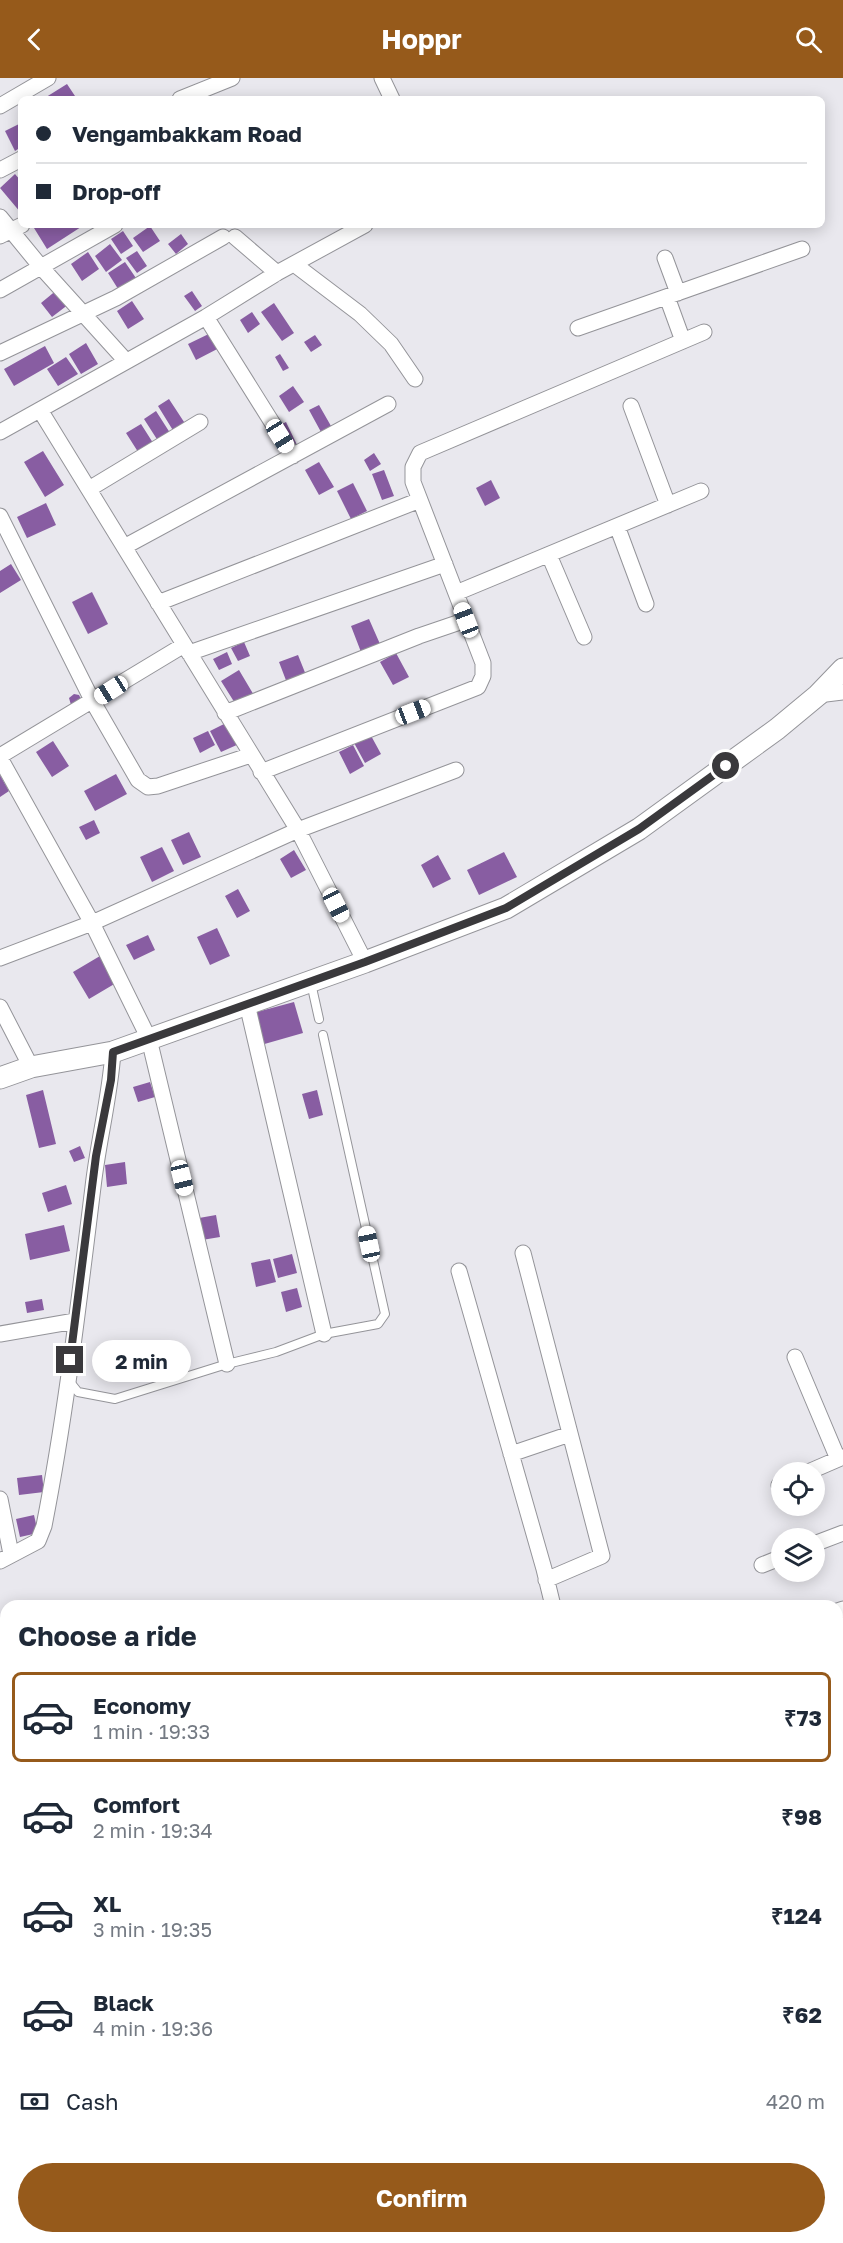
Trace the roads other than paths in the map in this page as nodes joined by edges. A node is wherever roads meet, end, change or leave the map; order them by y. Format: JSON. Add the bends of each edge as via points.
{"nodes":[{"id":1,"x":48,"y":78,"type":"edge"},
{"id":2,"x":232,"y":78,"type":"edge"},
{"id":3,"x":382,"y":78,"type":"edge"},
{"id":4,"x":187,"y":96,"type":"edge"},
{"id":5,"x":391,"y":96,"type":"edge"},
{"id":6,"x":0,"y":106,"type":"edge"},
{"id":7,"x":18,"y":161,"type":"edge"},
{"id":8,"x":0,"y":170,"type":"edge"},
{"id":9,"x":0,"y":217,"type":"edge"},
{"id":10,"x":110,"y":228,"type":"edge"},
{"id":11,"x":346,"y":229,"type":"edge"},
{"id":12,"x":11,"y":231,"type":"edge"},
{"id":13,"x":802,"y":249,"type":"dead end"},
{"id":14,"x":665,"y":258,"type":"dead end"},
{"id":15,"x":294,"y":264,"type":"junction"},
{"id":16,"x":41,"y":267,"type":"junction"},
{"id":17,"x":277,"y":273,"type":"junction"},
{"id":18,"x":0,"y":290,"type":"edge"},
{"id":19,"x":672,"y":295,"type":"junction"},
{"id":20,"x":84,"y":315,"type":"junction"},
{"id":21,"x":206,"y":316,"type":"junction"},
{"id":22,"x":578,"y":328,"type":"dead end"},
{"id":23,"x":704,"y":332,"type":"dead end"},
{"id":24,"x":683,"y":341,"type":"junction"},
{"id":25,"x":0,"y":353,"type":"edge"},
{"id":26,"x":126,"y":362,"type":"junction"},
{"id":27,"x":415,"y":379,"type":"dead end"},
{"id":28,"x":388,"y":404,"type":"dead end"},
{"id":29,"x":632,"y":406,"type":"dead end"},
{"id":30,"x":40,"y":410,"type":"junction"},
{"id":31,"x":200,"y":422,"type":"dead end"},
{"id":32,"x":0,"y":432,"type":"edge"},
{"id":33,"x":293,"y":456,"type":"junction"},
{"id":34,"x":89,"y":489,"type":"junction"},
{"id":35,"x":701,"y":491,"type":"dead end"},
{"id":36,"x":420,"y":500,"type":"junction"},
{"id":37,"x":668,"y":505,"type":"junction"},
{"id":38,"x":0,"y":516,"type":"edge"},
{"id":39,"x":617,"y":526,"type":"junction"},
{"id":40,"x":124,"y":547,"type":"junction"},
{"id":41,"x":549,"y":555,"type":"junction"},
{"id":42,"x":445,"y":564,"type":"junction"},
{"id":43,"x":456,"y":593,"type":"junction"},
{"id":44,"x":158,"y":603,"type":"junction"},
{"id":45,"x":646,"y":604,"type":"dead end"},
{"id":46,"x":466,"y":620,"type":"junction"},
{"id":47,"x":584,"y":637,"type":"dead end"},
{"id":48,"x":186,"y":649,"type":"junction"},
{"id":49,"x":843,"y":669,"type":"edge"},
{"id":50,"x":843,"y":692,"type":"edge"},
{"id":51,"x":818,"y":695,"type":"junction"},
{"id":52,"x":93,"y":702,"type":"junction"},
{"id":53,"x":225,"y":713,"type":"junction"},
{"id":54,"x":251,"y":755,"type":"junction"},
{"id":55,"x":0,"y":757,"type":"edge"},
{"id":56,"x":456,"y":770,"type":"dead end"},
{"id":57,"x":261,"y":772,"type":"junction"},
{"id":58,"x":298,"y":830,"type":"junction"},
{"id":59,"x":92,"y":923,"type":"junction"},
{"id":60,"x":0,"y":958,"type":"edge"},
{"id":61,"x":365,"y":962,"type":"junction"},
{"id":62,"x":310,"y":981,"type":"junction"},
{"id":63,"x":247,"y":1004,"type":"junction"},
{"id":64,"x":0,"y":1007,"type":"edge"},
{"id":65,"x":319,"y":1020,"type":"dead end"},
{"id":66,"x":322,"y":1035,"type":"dead end"},
{"id":67,"x":149,"y":1039,"type":"junction"},
{"id":68,"x":113,"y":1052,"type":"junction"},
{"id":69,"x":31,"y":1067,"type":"junction"},
{"id":70,"x":0,"y":1078,"type":"edge"},
{"id":71,"x":523,"y":1253,"type":"dead end"},
{"id":72,"x":459,"y":1271,"type":"dead end"},
{"id":73,"x":75,"y":1320,"type":"junction"},
{"id":74,"x":0,"y":1334,"type":"edge"},
{"id":75,"x":324,"y":1334,"type":"junction"},
{"id":76,"x":795,"y":1357,"type":"dead end"},
{"id":77,"x":227,"y":1364,"type":"junction"},
{"id":78,"x":67,"y":1379,"type":"junction"},
{"id":79,"x":570,"y":1434,"type":"junction"},
{"id":80,"x":512,"y":1454,"type":"junction"},
{"id":81,"x":840,"y":1458,"type":"edge"},
{"id":82,"x":825,"y":1465,"type":"edge"},
{"id":83,"x":0,"y":1499,"type":"edge"},
{"id":84,"x":843,"y":1533,"type":"edge"},
{"id":85,"x":825,"y":1540,"type":"edge"},
{"id":86,"x":6,"y":1558,"type":"edge"},
{"id":87,"x":771,"y":1561,"type":"edge"},
{"id":88,"x":762,"y":1565,"type":"dead end"},
{"id":89,"x":546,"y":1580,"type":"junction"},
{"id":90,"x":551,"y":1600,"type":"edge"}],
"edges":[{"from":1,"to":6,"type":"street"},
{"from":2,"to":4,"type":"street"},
{"from":3,"to":5,"type":"street"},
{"from":7,"to":8,"type":"street"},
{"from":9,"to":12,"type":"street"},
{"from":10,"to":16,"type":"street"},
{"from":11,"to":15,"type":"street"},
{"from":12,"to":16,"type":"street"},
{"from":13,"to":19,"type":"street"},
{"from":14,"to":19,"type":"street"},
{"from":15,"to":17,"type":"street"},
{"from":15,"to":27,"type":"street","via":[[360,314],[391,344]]},
{"from":16,"to":18,"type":"street"},
{"from":16,"to":20,"type":"street"},
{"from":17,"to":20,"type":"street","via":[[229,237]]},
{"from":17,"to":21,"type":"street"},
{"from":19,"to":22,"type":"street"},
{"from":19,"to":24,"type":"street"},
{"from":20,"to":25,"type":"street"},
{"from":20,"to":26,"type":"street"},
{"from":21,"to":26,"type":"street"},
{"from":21,"to":33,"type":"street"},
{"from":23,"to":24,"type":"street"},
{"from":24,"to":36,"type":"street","via":[[420,453],[413,467],[413,482]]},
{"from":26,"to":30,"type":"street"},
{"from":28,"to":33,"type":"street"},
{"from":29,"to":37,"type":"street"},
{"from":30,"to":32,"type":"street"},
{"from":30,"to":34,"type":"street"},
{"from":31,"to":34,"type":"street"},
{"from":33,"to":40,"type":"street"},
{"from":34,"to":40,"type":"street"},
{"from":35,"to":37,"type":"street"},
{"from":36,"to":42,"type":"street"},
{"from":36,"to":44,"type":"street"},
{"from":37,"to":39,"type":"street"},
{"from":38,"to":52,"type":"street"},
{"from":39,"to":41,"type":"street"},
{"from":39,"to":45,"type":"street"},
{"from":40,"to":44,"type":"street"},
{"from":41,"to":43,"type":"street"},
{"from":41,"to":47,"type":"street"},
{"from":42,"to":43,"type":"street"},
{"from":42,"to":48,"type":"street"},
{"from":43,"to":46,"type":"street"},
{"from":44,"to":48,"type":"street"},
{"from":46,"to":53,"type":"street"},
{"from":46,"to":57,"type":"street","via":[[483,663],[478,687]]},
{"from":48,"to":52,"type":"street"},
{"from":48,"to":53,"type":"street"},
{"from":49,"to":51,"type":"main road"},
{"from":50,"to":51,"type":"street"},
{"from":51,"to":61,"type":"main road","via":[[639,829],[506,908]]},
{"from":52,"to":54,"type":"street","via":[[138,780],[148,787]]},
{"from":52,"to":55,"type":"street"},
{"from":53,"to":54,"type":"street"},
{"from":54,"to":57,"type":"street"},
{"from":55,"to":59,"type":"street"},
{"from":56,"to":58,"type":"street"},
{"from":57,"to":58,"type":"street"},
{"from":58,"to":59,"type":"street"},
{"from":58,"to":61,"type":"street"},
{"from":59,"to":60,"type":"street"},
{"from":59,"to":67,"type":"street"},
{"from":61,"to":62,"type":"main road"},
{"from":62,"to":63,"type":"main road"},
{"from":62,"to":65,"type":"lane"},
{"from":63,"to":67,"type":"main road"},
{"from":63,"to":75,"type":"street"},
{"from":64,"to":69,"type":"street"},
{"from":66,"to":75,"type":"lane","via":[[385,1314],[378,1324]]},
{"from":67,"to":68,"type":"main road"},
{"from":67,"to":77,"type":"street"},
{"from":68,"to":69,"type":"main road"},
{"from":68,"to":73,"type":"street"},
{"from":69,"to":70,"type":"main road"},
{"from":71,"to":79,"type":"street"},
{"from":72,"to":80,"type":"street"},
{"from":73,"to":74,"type":"street"},
{"from":73,"to":78,"type":"street"},
{"from":75,"to":77,"type":"lane","via":[[276,1352]]},
{"from":76,"to":81,"type":"street"},
{"from":77,"to":78,"type":"lane","via":[[116,1399],[78,1392]]},
{"from":78,"to":86,"type":"street","via":[[44,1526],[38,1540]]},
{"from":79,"to":80,"type":"street"},
{"from":79,"to":89,"type":"street","via":[[603,1557]]},
{"from":80,"to":89,"type":"street"},
{"from":81,"to":82,"type":"street"},
{"from":83,"to":86,"type":"street"},
{"from":84,"to":85,"type":"street"},
{"from":87,"to":88,"type":"street"},
{"from":89,"to":90,"type":"street"}]}
